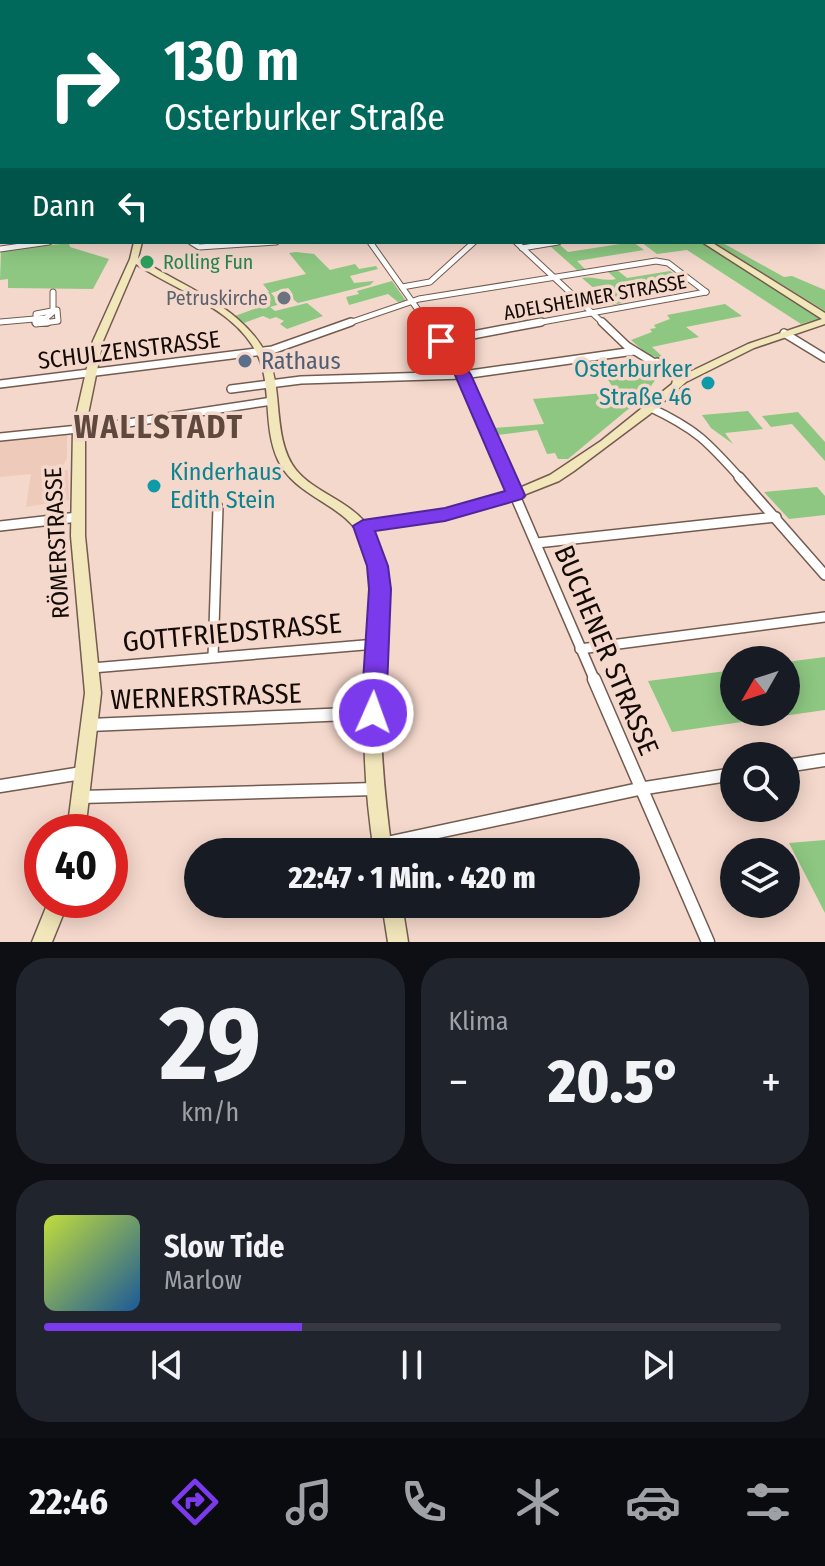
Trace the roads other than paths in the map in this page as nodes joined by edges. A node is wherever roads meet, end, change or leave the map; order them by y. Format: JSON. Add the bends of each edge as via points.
{"nodes":[{"id":1,"x":35,"y":244,"type":"edge"},
{"id":2,"x":138,"y":244,"type":"edge"},
{"id":3,"x":194,"y":244,"type":"edge"},
{"id":4,"x":245,"y":244,"type":"edge"},
{"id":5,"x":371,"y":244,"type":"edge"},
{"id":6,"x":472,"y":244,"type":"edge"},
{"id":7,"x":518,"y":244,"type":"edge"},
{"id":8,"x":546,"y":244,"type":"edge"},
{"id":9,"x":709,"y":244,"type":"edge"},
{"id":10,"x":522,"y":248,"type":"junction"},
{"id":11,"x":0,"y":249,"type":"edge"},
{"id":12,"x":135,"y":262,"type":"junction"},
{"id":13,"x":554,"y":277,"type":"junction"},
{"id":14,"x":402,"y":287,"type":"junction"},
{"id":15,"x":53,"y":292,"type":"dead end"},
{"id":16,"x":706,"y":292,"type":"joint"},
{"id":17,"x":412,"y":301,"type":"junction"},
{"id":18,"x":593,"y":314,"type":"junction"},
{"id":19,"x":822,"y":320,"type":"edge"},
{"id":20,"x":0,"y":322,"type":"edge"},
{"id":21,"x":784,"y":333,"type":"junction"},
{"id":22,"x":441,"y":341,"type":"junction"},
{"id":23,"x":262,"y":351,"type":"junction"},
{"id":24,"x":634,"y":351,"type":"junction"},
{"id":25,"x":825,"y":358,"type":"edge"},
{"id":26,"x":89,"y":372,"type":"junction"},
{"id":27,"x":463,"y":375,"type":"junction"},
{"id":28,"x":686,"y":377,"type":"junction"},
{"id":29,"x":270,"y":383,"type":"junction"},
{"id":30,"x":0,"y":384,"type":"edge"},
{"id":31,"x":231,"y":389,"type":"dead end"},
{"id":32,"x":272,"y":401,"type":"junction"},
{"id":33,"x":653,"y":403,"type":"junction"},
{"id":34,"x":79,"y":429,"type":"junction"},
{"id":35,"x":0,"y":437,"type":"edge"},
{"id":36,"x":515,"y":495,"type":"junction"},
{"id":37,"x":218,"y":507,"type":"dead end"},
{"id":38,"x":78,"y":517,"type":"junction"},
{"id":39,"x":776,"y":517,"type":"junction"},
{"id":40,"x":0,"y":526,"type":"edge"},
{"id":41,"x":363,"y":526,"type":"junction"},
{"id":42,"x":537,"y":543,"type":"junction"},
{"id":43,"x":825,"y":575,"type":"edge"},
{"id":44,"x":825,"y":617,"type":"edge"},
{"id":45,"x":376,"y":644,"type":"junction"},
{"id":46,"x":580,"y":649,"type":"junction"},
{"id":47,"x":213,"y":657,"type":"junction"},
{"id":48,"x":92,"y":668,"type":"junction"},
{"id":49,"x":373,"y":713,"type":"junction"},
{"id":50,"x":89,"y":725,"type":"junction"},
{"id":51,"x":825,"y":760,"type":"edge"},
{"id":52,"x":800,"y":764,"type":"edge"},
{"id":53,"x":83,"y":772,"type":"junction"},
{"id":54,"x":720,"y":776,"type":"edge"},
{"id":55,"x":0,"y":786,"type":"edge"},
{"id":56,"x":375,"y":789,"type":"junction"},
{"id":57,"x":639,"y":789,"type":"junction"},
{"id":58,"x":81,"y":797,"type":"junction"},
{"id":59,"x":79,"y":814,"type":"edge"},
{"id":60,"x":382,"y":838,"type":"edge"},
{"id":61,"x":426,"y":838,"type":"edge"},
{"id":62,"x":52,"y":918,"type":"edge"},
{"id":63,"x":394,"y":918,"type":"edge"},
{"id":64,"x":42,"y":942,"type":"edge"},
{"id":65,"x":398,"y":942,"type":"edge"},
{"id":66,"x":708,"y":942,"type":"edge"}],
"edges":[{"from":1,"to":11,"type":"street"},
{"from":2,"to":12,"type":"street","name":"RÖMERSTRASSE"},
{"from":3,"to":4,"type":"street"},
{"from":5,"to":14,"type":"street","name":"BUCHENER STRASSE"},
{"from":6,"to":14,"type":"street","via":[[430,282]]},
{"from":7,"to":10,"type":"street"},
{"from":8,"to":10,"type":"street"},
{"from":9,"to":19,"type":"street"},
{"from":10,"to":13,"type":"street"},
{"from":12,"to":23,"type":"street","via":[[204,298]]},
{"from":12,"to":26,"type":"street","name":"RÖMERSTRASSE"},
{"from":13,"to":16,"type":"street","name":"SCHULZENSTRASSE","via":[[662,261]]},
{"from":13,"to":17,"type":"street","name":"SCHULZENSTRASSE"},
{"from":13,"to":18,"type":"street"},
{"from":14,"to":17,"type":"street","name":"BUCHENER STRASSE"},
{"from":15,"to":20,"type":"street","via":[[53,311]]},
{"from":16,"to":18,"type":"street","name":"ADELSHEIMER STRASSE"},
{"from":17,"to":22,"type":"street","name":"BUCHENER STRASSE"},
{"from":17,"to":23,"type":"street","name":"SCHULZENSTRASSE"},
{"from":18,"to":22,"type":"street","name":"ADELSHEIMER STRASSE"},
{"from":18,"to":24,"type":"street"},
{"from":19,"to":21,"type":"street"},
{"from":21,"to":25,"type":"street"},
{"from":21,"to":28,"type":"street"},
{"from":22,"to":27,"type":"street","name":"BUCHENER STRASSE"},
{"from":23,"to":26,"type":"street","name":"SCHULZENSTRASSE"},
{"from":23,"to":29,"type":"street"},
{"from":24,"to":27,"type":"street"},
{"from":24,"to":28,"type":"street"},
{"from":26,"to":30,"type":"street","name":"SCHULZENSTRASSE"},
{"from":26,"to":34,"type":"street","name":"RÖMERSTRASSE"},
{"from":27,"to":29,"type":"street"},
{"from":27,"to":36,"type":"street","name":"BUCHENER STRASSE"},
{"from":28,"to":33,"type":"street"},
{"from":29,"to":31,"type":"street"},
{"from":29,"to":32,"type":"street"},
{"from":32,"to":34,"type":"street"},
{"from":32,"to":41,"type":"street","via":[[286,466]]},
{"from":33,"to":36,"type":"street","via":[[563,473]]},
{"from":33,"to":39,"type":"street","via":[[705,438]]},
{"from":34,"to":35,"type":"street"},
{"from":34,"to":38,"type":"street","name":"RÖMERSTRASSE"},
{"from":36,"to":41,"type":"street","via":[[445,514]]},
{"from":36,"to":42,"type":"street","name":"BUCHENER STRASSE"},
{"from":37,"to":47,"type":"street"},
{"from":38,"to":40,"type":"street"},
{"from":38,"to":48,"type":"street","name":"RÖMERSTRASSE"},
{"from":39,"to":42,"type":"street"},
{"from":39,"to":43,"type":"street"},
{"from":41,"to":45,"type":"street","via":[[378,566]]},
{"from":42,"to":46,"type":"street","name":"BUCHENER STRASSE"},
{"from":44,"to":46,"type":"street"},
{"from":45,"to":47,"type":"street","name":"GOTTFRIEDSTRASSE"},
{"from":45,"to":49,"type":"street"},
{"from":46,"to":57,"type":"street","name":"BUCHENER STRASSE"},
{"from":47,"to":48,"type":"street","name":"GOTTFRIEDSTRASSE"},
{"from":48,"to":50,"type":"street","name":"RÖMERSTRASSE"},
{"from":49,"to":50,"type":"street","name":"WERNERSTRASSE"},
{"from":49,"to":56,"type":"street"},
{"from":50,"to":53,"type":"street","name":"RÖMERSTRASSE"},
{"from":51,"to":52,"type":"street"},
{"from":53,"to":55,"type":"street"},
{"from":53,"to":58,"type":"street","name":"RÖMERSTRASSE"},
{"from":54,"to":57,"type":"street"},
{"from":56,"to":58,"type":"street"},
{"from":56,"to":60,"type":"street"},
{"from":57,"to":61,"type":"street"},
{"from":57,"to":66,"type":"street","name":"BUCHENER STRASSE"},
{"from":58,"to":59,"type":"street","name":"RÖMERSTRASSE"},
{"from":62,"to":64,"type":"street"},
{"from":63,"to":65,"type":"street"}]}
